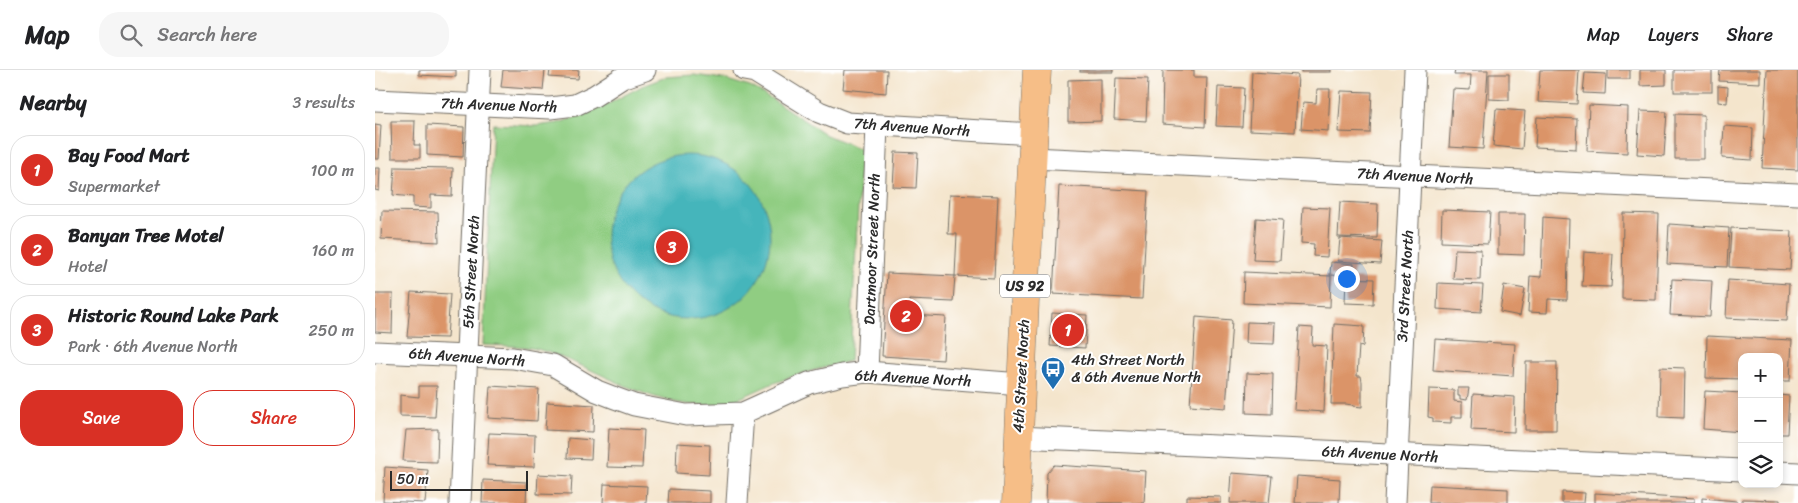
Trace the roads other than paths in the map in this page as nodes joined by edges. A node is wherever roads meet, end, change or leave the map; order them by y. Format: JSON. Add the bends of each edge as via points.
{"nodes":[{"id":1,"x":480,"y":70,"type":"edge"},
{"id":2,"x":645,"y":70,"type":"edge"},
{"id":3,"x":1037,"y":70,"type":"edge"},
{"id":4,"x":1415,"y":70,"type":"edge"},
{"id":5,"x":751,"y":71,"type":"edge"},
{"id":6,"x":375,"y":100,"type":"edge"},
{"id":7,"x":479,"y":105,"type":"junction"},
{"id":8,"x":877,"y":126,"type":"junction"},
{"id":9,"x":1033,"y":146,"type":"junction"},
{"id":10,"x":1410,"y":176,"type":"junction"},
{"id":11,"x":1798,"y":194,"type":"edge"},
{"id":12,"x":375,"y":352,"type":"edge"},
{"id":13,"x":467,"y":357,"type":"junction"},
{"id":14,"x":867,"y":372,"type":"junction"},
{"id":15,"x":1021,"y":384,"type":"junction"},
{"id":16,"x":743,"y":413,"type":"junction"},
{"id":17,"x":1018,"y":437,"type":"junction"},
{"id":18,"x":1397,"y":454,"type":"junction"},
{"id":19,"x":1738,"y":470,"type":"edge"},
{"id":20,"x":1783,"y":472,"type":"edge"},
{"id":21,"x":1798,"y":473,"type":"edge"},
{"id":22,"x":460,"y":503,"type":"edge"},
{"id":23,"x":737,"y":503,"type":"edge"},
{"id":24,"x":1016,"y":503,"type":"edge"},
{"id":25,"x":1395,"y":503,"type":"edge"}],
"edges":[{"from":1,"to":7,"type":"street","name":"5th Street North"},
{"from":2,"to":7,"type":"street","name":"7th Avenue North","via":[[622,78],[575,105],[550,108]]},
{"from":3,"to":9,"type":"main road","name":"4th Street North","number":"US 92"},
{"from":4,"to":10,"type":"street","name":"3rd Street North"},
{"from":5,"to":8,"type":"street","name":"7th Avenue North","via":[[819,112],[847,123]]},
{"from":6,"to":7,"type":"street","name":"7th Avenue North"},
{"from":7,"to":13,"type":"street","name":"5th Street North"},
{"from":8,"to":9,"type":"street","name":"7th Avenue North"},
{"from":8,"to":14,"type":"street","name":"Dartmoor Street North"},
{"from":9,"to":10,"type":"street","name":"7th Avenue North"},
{"from":9,"to":15,"type":"main road","name":"4th Street North","number":"US 92"},
{"from":10,"to":11,"type":"street","name":"7th Avenue North"},
{"from":10,"to":18,"type":"street","name":"3rd Street North"},
{"from":12,"to":13,"type":"street","name":"6th Avenue North"},
{"from":13,"to":16,"type":"street","name":"6th Avenue North","via":[[513,358],[553,365],[597,391],[634,405],[686,415]]},
{"from":13,"to":22,"type":"street","name":"5th Street North"},
{"from":14,"to":15,"type":"street","name":"6th Avenue North"},
{"from":14,"to":16,"type":"street","name":"6th Avenue North","via":[[809,383]]},
{"from":15,"to":17,"type":"main road","name":"4th Street North","number":"US 92"},
{"from":16,"to":23,"type":"street"},
{"from":17,"to":18,"type":"street","name":"6th Avenue North"},
{"from":17,"to":24,"type":"main road","name":"4th Street North","number":"US 92"},
{"from":18,"to":19,"type":"street","name":"6th Avenue North"},
{"from":18,"to":25,"type":"street","name":"3rd Street North"},
{"from":20,"to":21,"type":"street"}]}
